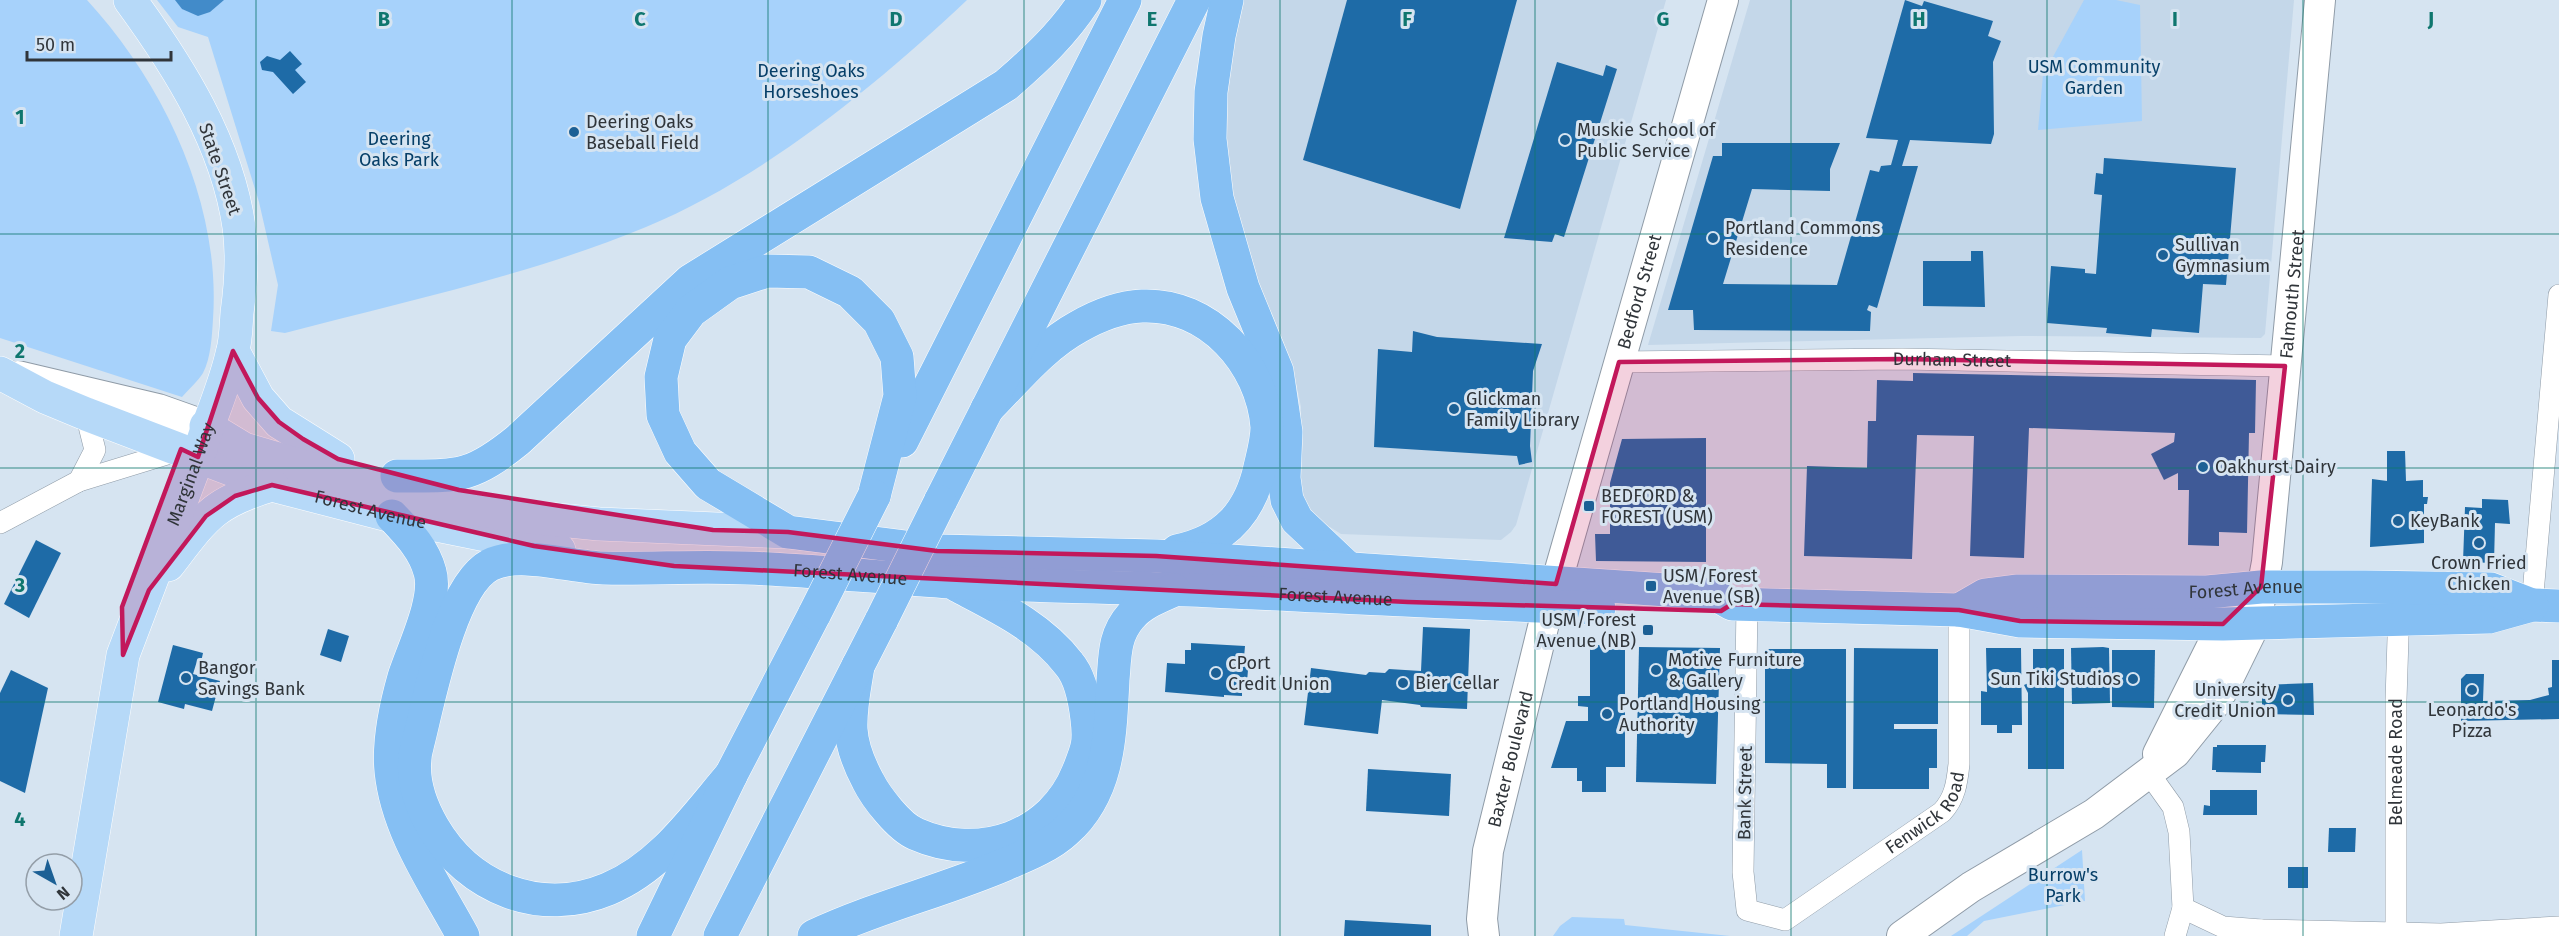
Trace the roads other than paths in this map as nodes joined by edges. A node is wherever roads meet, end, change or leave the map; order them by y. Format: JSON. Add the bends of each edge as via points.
{"nodes":[{"id":1,"x":130,"y":0,"type":"edge"},
{"id":2,"x":1084,"y":0,"type":"edge"},
{"id":3,"x":1125,"y":0,"type":"edge"},
{"id":4,"x":1194,"y":0,"type":"edge"},
{"id":5,"x":1227,"y":0,"type":"edge"},
{"id":6,"x":1724,"y":0,"type":"edge"},
{"id":7,"x":2320,"y":0,"type":"edge"},
{"id":8,"x":2559,"y":295,"type":"edge"},
{"id":9,"x":233,"y":351,"type":"junction"},
{"id":10,"x":1619,"y":362,"type":"junction"},
{"id":11,"x":2285,"y":366,"type":"junction"},
{"id":12,"x":0,"y":373,"type":"edge"},
{"id":13,"x":987,"y":409,"type":"junction"},
{"id":14,"x":86,"y":414,"type":"junction"},
{"id":15,"x":206,"y":426,"type":"junction"},
{"id":16,"x":189,"y":453,"type":"junction"},
{"id":17,"x":338,"y":459,"type":"junction"},
{"id":18,"x":398,"y":476,"type":"junction"},
{"id":19,"x":79,"y":481,"type":"junction"},
{"id":20,"x":272,"y":485,"type":"junction"},
{"id":21,"x":874,"y":496,"type":"junction"},
{"id":22,"x":392,"y":516,"type":"junction"},
{"id":23,"x":0,"y":523,"type":"edge"},
{"id":24,"x":713,"y":530,"type":"junction"},
{"id":25,"x":788,"y":532,"type":"junction"},
{"id":26,"x":1156,"y":556,"type":"junction"},
{"id":27,"x":674,"y":566,"type":"junction"},
{"id":28,"x":1349,"y":569,"type":"junction"},
{"id":29,"x":951,"y":582,"type":"junction"},
{"id":30,"x":2261,"y":587,"type":"junction"},
{"id":31,"x":149,"y":590,"type":"junction"},
{"id":32,"x":1174,"y":590,"type":"junction"},
{"id":33,"x":1552,"y":595,"type":"junction"},
{"id":34,"x":1739,"y":604,"type":"junction"},
{"id":35,"x":2399,"y":604,"type":"junction"},
{"id":36,"x":2546,"y":606,"type":"edge"},
{"id":37,"x":1959,"y":610,"type":"junction"},
{"id":38,"x":2256,"y":621,"type":"junction"},
{"id":39,"x":2223,"y":624,"type":"junction"},
{"id":40,"x":123,"y":655,"type":"junction"},
{"id":41,"x":858,"y":666,"type":"junction"},
{"id":42,"x":2148,"y":772,"type":"junction"},
{"id":43,"x":731,"y":775,"type":"junction"},
{"id":44,"x":2183,"y":908,"type":"junction"},
{"id":45,"x":1747,"y":910,"type":"joint"},
{"id":46,"x":2559,"y":927,"type":"edge"},
{"id":47,"x":2255,"y":933,"type":"edge"},
{"id":48,"x":2396,"y":935,"type":"edge"},
{"id":49,"x":76,"y":936,"type":"edge"},
{"id":50,"x":463,"y":936,"type":"edge"},
{"id":51,"x":653,"y":936,"type":"edge"},
{"id":52,"x":720,"y":936,"type":"edge"},
{"id":53,"x":814,"y":936,"type":"edge"},
{"id":54,"x":1484,"y":936,"type":"edge"},
{"id":55,"x":1902,"y":936,"type":"edge"},
{"id":56,"x":2175,"y":936,"type":"edge"}],
"edges":[{"from":1,"to":9,"type":"main road","name":"State Street","via":[[190,90],[219,156],[235,206],[241,258]]},
{"from":2,"to":18,"type":"highway","via":[[1041,56],[1006,85],[690,281],[491,462],[470,473]]},
{"from":3,"to":21,"type":"highway"},
{"from":4,"to":13,"type":"highway"},
{"from":5,"to":28,"type":"highway","via":[[1211,92],[1210,139],[1217,198],[1243,288],[1277,371],[1286,432],[1287,500],[1302,526]]},
{"from":6,"to":10,"type":"main road","name":"Bedford Street"},
{"from":7,"to":11,"type":"main road","name":"Falmouth Street"},
{"from":8,"to":36,"type":"street"},
{"from":9,"to":15,"type":"main road","name":"State Street","via":[[222,392]]},
{"from":9,"to":17,"type":"main road","via":[[258,398],[279,422]]},
{"from":10,"to":11,"type":"street","name":"Durham Street","via":[[1902,359]]},
{"from":10,"to":33,"type":"main road","name":"Bedford Street"},
{"from":11,"to":30,"type":"main road","name":"Falmouth Street","via":[[2267,562]]},
{"from":12,"to":14,"type":"main road","name":"Forest Avenue"},
{"from":12,"to":15,"type":"main road","name":"Forest Avenue","via":[[158,410]]},
{"from":13,"to":26,"type":"highway","via":[[1056,342],[1076,328],[1119,310],[1142,306],[1166,308],[1189,314],[1219,333],[1244,360],[1263,404],[1266,434],[1257,478],[1248,504],[1229,529],[1202,545]]},
{"from":13,"to":41,"type":"highway","bridge":true},
{"from":14,"to":16,"type":"main road","name":"Forest Avenue"},
{"from":14,"to":19,"type":"street","via":[[95,450]]},
{"from":15,"to":16,"type":"main road","name":"Marginal Way"},
{"from":15,"to":17,"type":"main road","via":[[235,427]]},
{"from":15,"to":24,"type":"main road","name":"Forest Avenue","via":[[244,449],[394,493],[509,515]]},
{"from":16,"to":19,"type":"street"},
{"from":16,"to":20,"type":"main road","name":"Forest Avenue"},
{"from":16,"to":31,"type":"main road","name":"Marginal Way"},
{"from":16,"to":40,"type":"main road","name":"Marginal Way","via":[[122,606]]},
{"from":17,"to":18,"type":"main road"},
{"from":18,"to":24,"type":"main road","via":[[459,490]]},
{"from":19,"to":23,"type":"street"},
{"from":20,"to":22,"type":"main road","name":"Forest Avenue"},
{"from":20,"to":31,"type":"main road","via":[[234,496],[206,516]]},
{"from":21,"to":25,"type":"highway","via":[[900,396],[897,357],[879,321],[850,292],[809,273],[767,271],[730,283],[691,311],[670,339],[661,377],[663,415],[680,452],[708,484]]},
{"from":21,"to":43,"type":"highway","bridge":true},
{"from":22,"to":27,"type":"main road","name":"Forest Avenue","via":[[534,546]]},
{"from":22,"to":50,"type":"highway","via":[[415,540],[431,573],[431,596],[398,700],[392,745],[394,790],[408,832]]},
{"from":24,"to":25,"type":"main road","name":"Forest Avenue"},
{"from":25,"to":26,"type":"highway","name":"Forest Avenue","via":[[938,550]]},
{"from":26,"to":28,"type":"highway","name":"Forest Avenue"},
{"from":27,"to":29,"type":"highway","name":"Forest Avenue"},
{"from":27,"to":43,"type":"highway","via":[[602,568],[505,558],[483,568],[453,613],[412,761],[421,806],[444,846],[478,877],[529,899],[551,901],[608,889],[648,866]]},
{"from":28,"to":33,"type":"highway","name":"Forest Avenue"},
{"from":29,"to":32,"type":"highway","name":"Forest Avenue"},
{"from":29,"to":41,"type":"highway","via":[[1039,634],[1070,665],[1085,700],[1090,742],[1070,791],[1038,826],[1000,843],[954,846],[914,834],[876,798],[861,767],[851,731]]},
{"from":30,"to":35,"type":"highway","name":"Forest Avenue"},
{"from":30,"to":37,"type":"highway","name":"Forest Avenue","via":[[2207,592],[2016,591],[1986,595]]},
{"from":30,"to":38,"type":"main road","name":"Falmouth Street"},
{"from":30,"to":39,"type":"main road"},
{"from":31,"to":40,"type":"main road","name":"Marginal Way"},
{"from":32,"to":33,"type":"highway","name":"Forest Avenue"},
{"from":32,"to":53,"type":"highway","via":[[1132,614],[1116,642],[1109,749],[1094,795],[1066,831],[1025,856],[980,875],[850,919]]},
{"from":33,"to":34,"type":"highway","name":"Forest Avenue","via":[[1682,591],[1718,596]]},
{"from":33,"to":54,"type":"main road","name":"Baxter Boulevard","via":[[1488,851]]},
{"from":34,"to":37,"type":"highway","name":"Forest Avenue"},
{"from":34,"to":45,"type":"street","name":"Bank Street","via":[[1743,872]]},
{"from":35,"to":36,"type":"highway","name":"Forest Avenue","via":[[2489,617]]},
{"from":35,"to":38,"type":"highway","name":"Forest Avenue"},
{"from":35,"to":48,"type":"street","name":"Belmeade Road"},
{"from":37,"to":39,"type":"highway","name":"Forest Avenue","via":[[2020,621]]},
{"from":37,"to":45,"type":"street","name":"Fenwick Road","via":[[1959,764],[1951,802],[1785,920]]},
{"from":38,"to":39,"type":"highway","name":"Forest Avenue"},
{"from":38,"to":42,"type":"main road","name":"Falmouth Street","via":[[2217,700],[2175,753]]},
{"from":39,"to":42,"type":"main road"},
{"from":40,"to":49,"type":"main road","name":"Marginal Way"},
{"from":41,"to":52,"type":"highway"},
{"from":42,"to":44,"type":"street","via":[[2173,807],[2179,832]]},
{"from":42,"to":55,"type":"main road","name":"Falmouth Street","via":[[2094,814],[1971,887]]},
{"from":43,"to":51,"type":"highway"},
{"from":44,"to":47,"type":"street","via":[[2223,927]]},
{"from":44,"to":56,"type":"street"},
{"from":46,"to":48,"type":"street"},
{"from":47,"to":48,"type":"street"}]}
